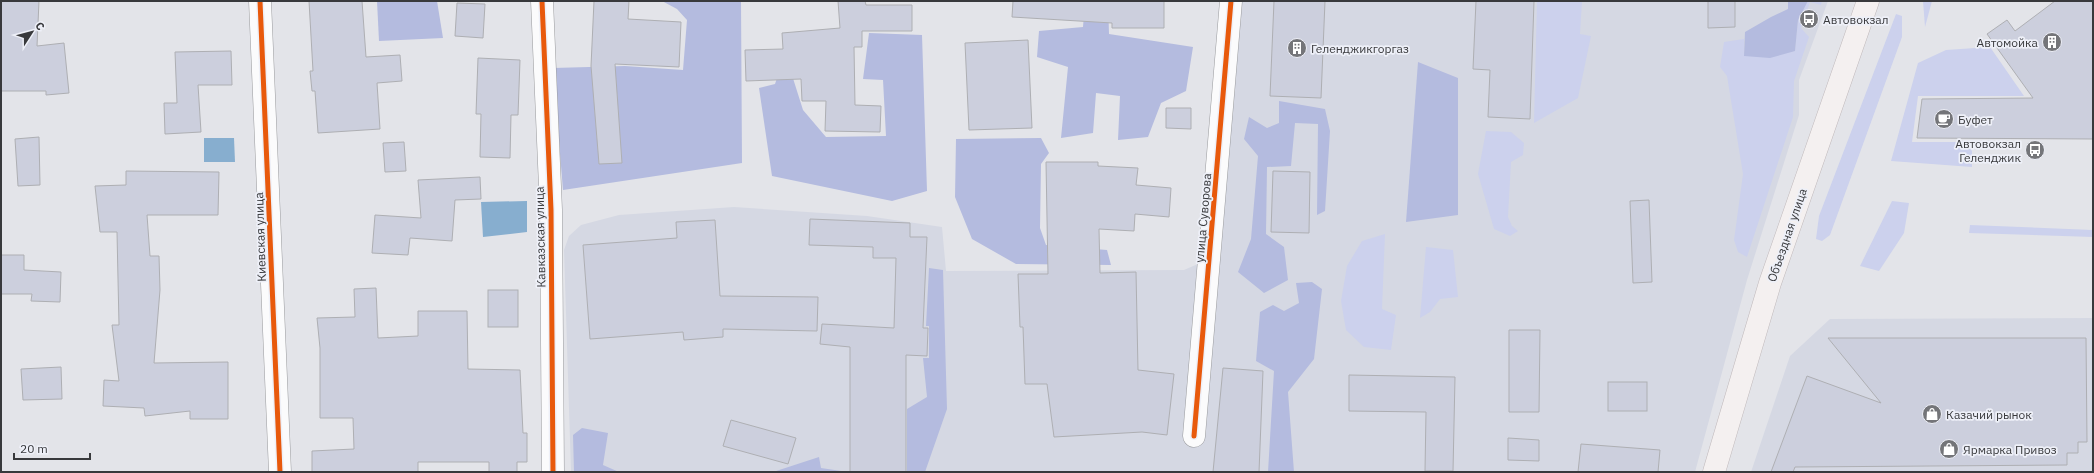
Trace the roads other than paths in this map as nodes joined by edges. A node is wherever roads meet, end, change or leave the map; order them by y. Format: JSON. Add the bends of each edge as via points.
{"nodes":[{"id":1,"x":260,"y":1,"type":"edge"},
{"id":2,"x":542,"y":1,"type":"edge"},
{"id":3,"x":1232,"y":1,"type":"edge"},
{"id":4,"x":1868,"y":1,"type":"edge"},
{"id":5,"x":1194,"y":436,"type":"dead end"},
{"id":6,"x":280,"y":472,"type":"edge"},
{"id":7,"x":553,"y":472,"type":"edge"},
{"id":8,"x":1714,"y":472,"type":"edge"}],
"edges":[{"from":1,"to":6,"type":"street","name":"Киевская улица"},
{"from":2,"to":7,"type":"street","name":"Кавказская улица","via":[[551,210]]},
{"from":3,"to":5,"type":"street","name":"улица Суворова"},
{"from":4,"to":8,"type":"main road","name":"Объездная улица","via":[[1770,284]]}]}
